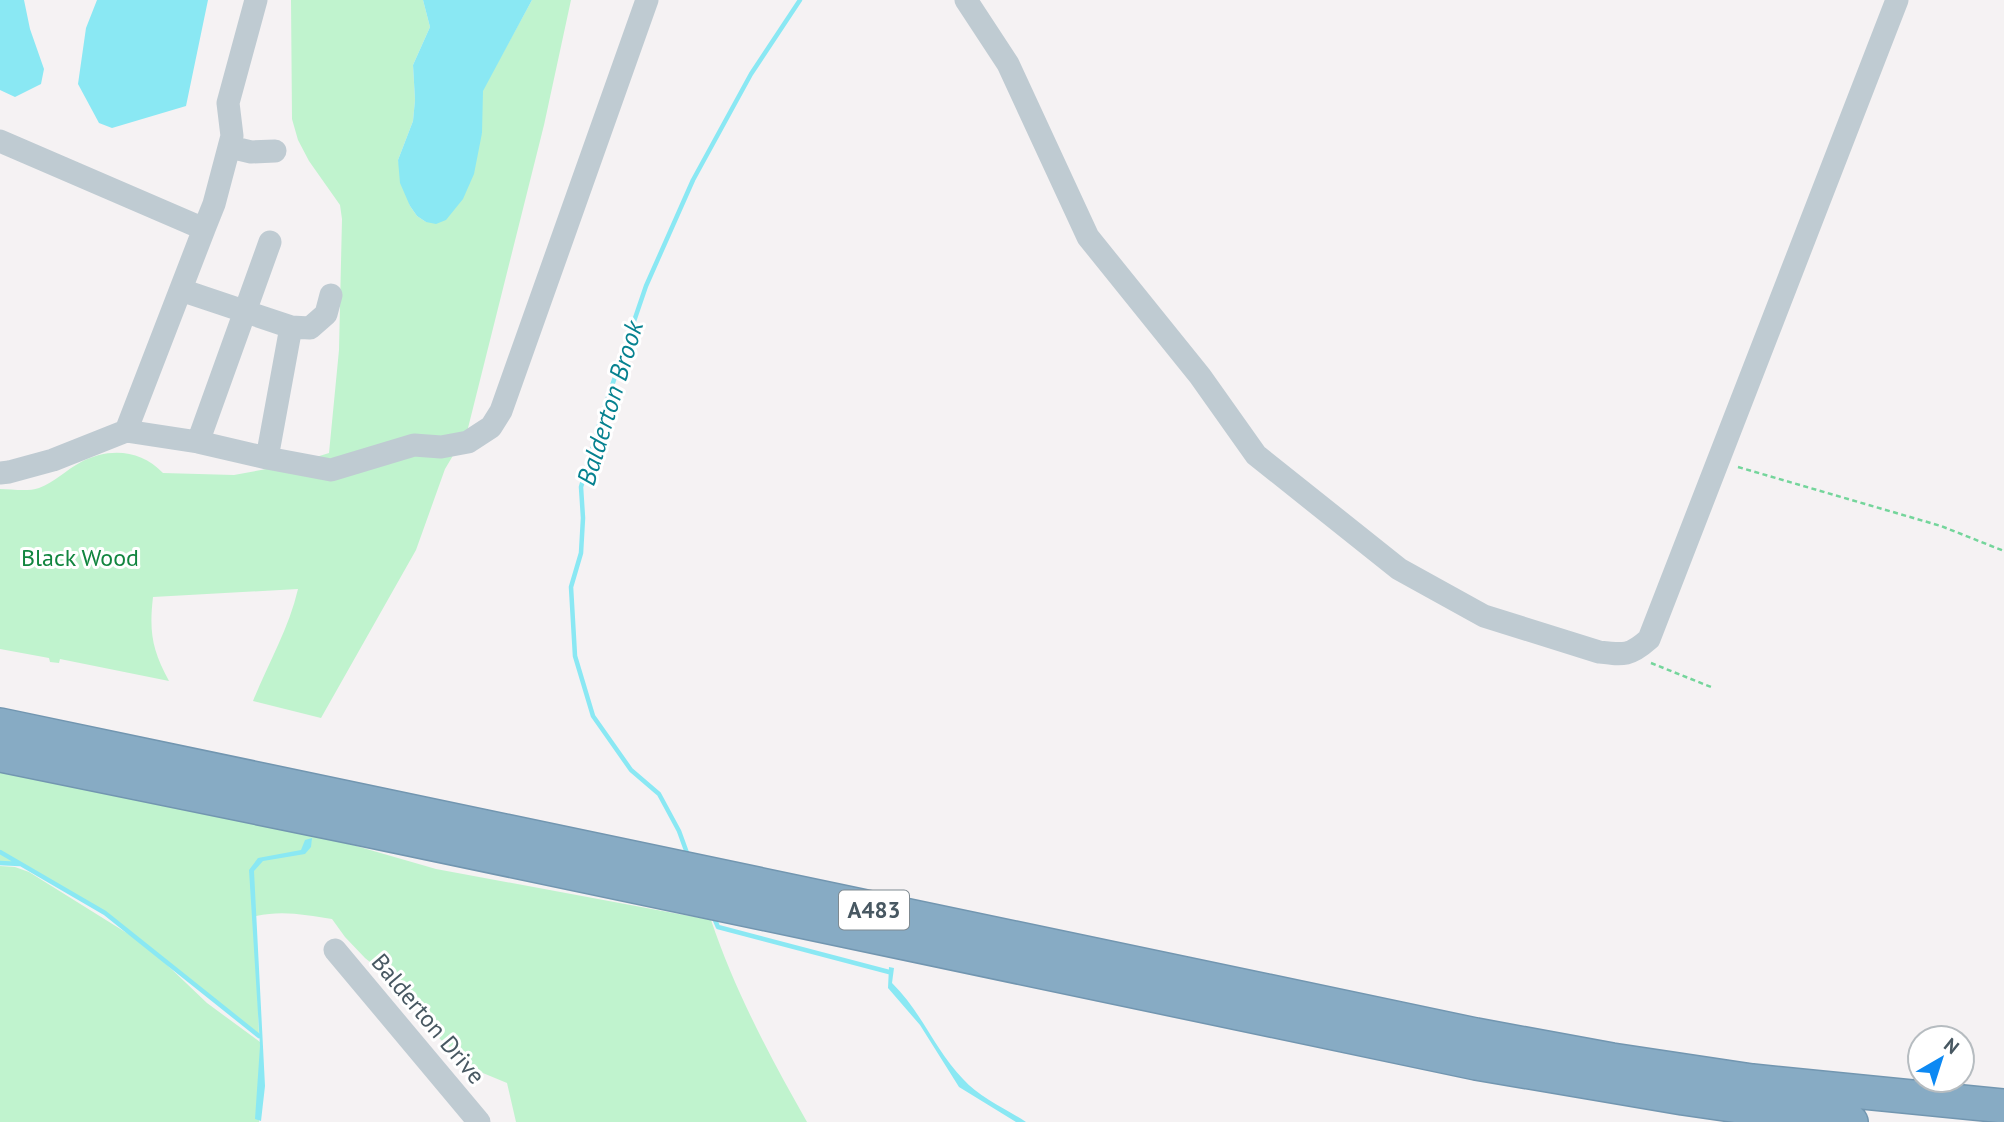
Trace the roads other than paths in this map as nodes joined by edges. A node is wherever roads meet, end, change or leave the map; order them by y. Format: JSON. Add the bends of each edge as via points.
{"nodes":[{"id":1,"x":256,"y":0,"type":"edge"},
{"id":2,"x":647,"y":0,"type":"edge"},
{"id":3,"x":966,"y":0,"type":"edge"},
{"id":4,"x":1897,"y":0,"type":"edge"},
{"id":5,"x":0,"y":141,"type":"edge"},
{"id":6,"x":230,"y":147,"type":"junction"},
{"id":7,"x":275,"y":151,"type":"dead end"},
{"id":8,"x":204,"y":229,"type":"junction"},
{"id":9,"x":270,"y":242,"type":"dead end"},
{"id":10,"x":181,"y":290,"type":"junction"},
{"id":11,"x":331,"y":295,"type":"dead end"},
{"id":12,"x":245,"y":311,"type":"junction"},
{"id":13,"x":291,"y":327,"type":"junction"},
{"id":14,"x":126,"y":431,"type":"junction"},
{"id":15,"x":198,"y":442,"type":"junction"},
{"id":16,"x":267,"y":458,"type":"junction"},
{"id":17,"x":0,"y":472,"type":"edge"},
{"id":18,"x":0,"y":725,"type":"edge"},
{"id":19,"x":0,"y":755,"type":"edge"},
{"id":20,"x":335,"y":950,"type":"dead end"},
{"id":21,"x":2004,"y":1105,"type":"edge"},
{"id":22,"x":480,"y":1122,"type":"edge"},
{"id":23,"x":1851,"y":1122,"type":"edge"}],
"edges":[{"from":1,"to":6,"type":"lane","via":[[228,103]]},
{"from":2,"to":16,"type":"lane","via":[[501,411],[491,427],[468,442],[414,445],[331,470]]},
{"from":3,"to":4,"type":"lane","via":[[1008,64],[1088,237],[1200,376],[1256,455],[1399,569],[1484,616],[1599,652],[1625,653],[1649,639]]},
{"from":5,"to":8,"type":"lane"},
{"from":6,"to":7,"type":"lane"},
{"from":6,"to":8,"type":"lane"},
{"from":8,"to":10,"type":"lane"},
{"from":9,"to":12,"type":"lane"},
{"from":10,"to":12,"type":"lane"},
{"from":10,"to":14,"type":"lane"},
{"from":11,"to":13,"type":"lane","via":[[326,314],[317,323],[310,328]]},
{"from":12,"to":13,"type":"lane"},
{"from":12,"to":15,"type":"lane"},
{"from":13,"to":16,"type":"lane"},
{"from":14,"to":15,"type":"lane"},
{"from":14,"to":17,"type":"lane","via":[[53,460]]},
{"from":15,"to":16,"type":"lane"},
{"from":18,"to":21,"type":"highway","number":"A483","via":[[1476,1035],[1752,1081]]},
{"from":19,"to":23,"type":"highway","number":"A483","via":[[1476,1063]]},
{"from":20,"to":22,"type":"lane","name":"Balderton Drive"}]}
